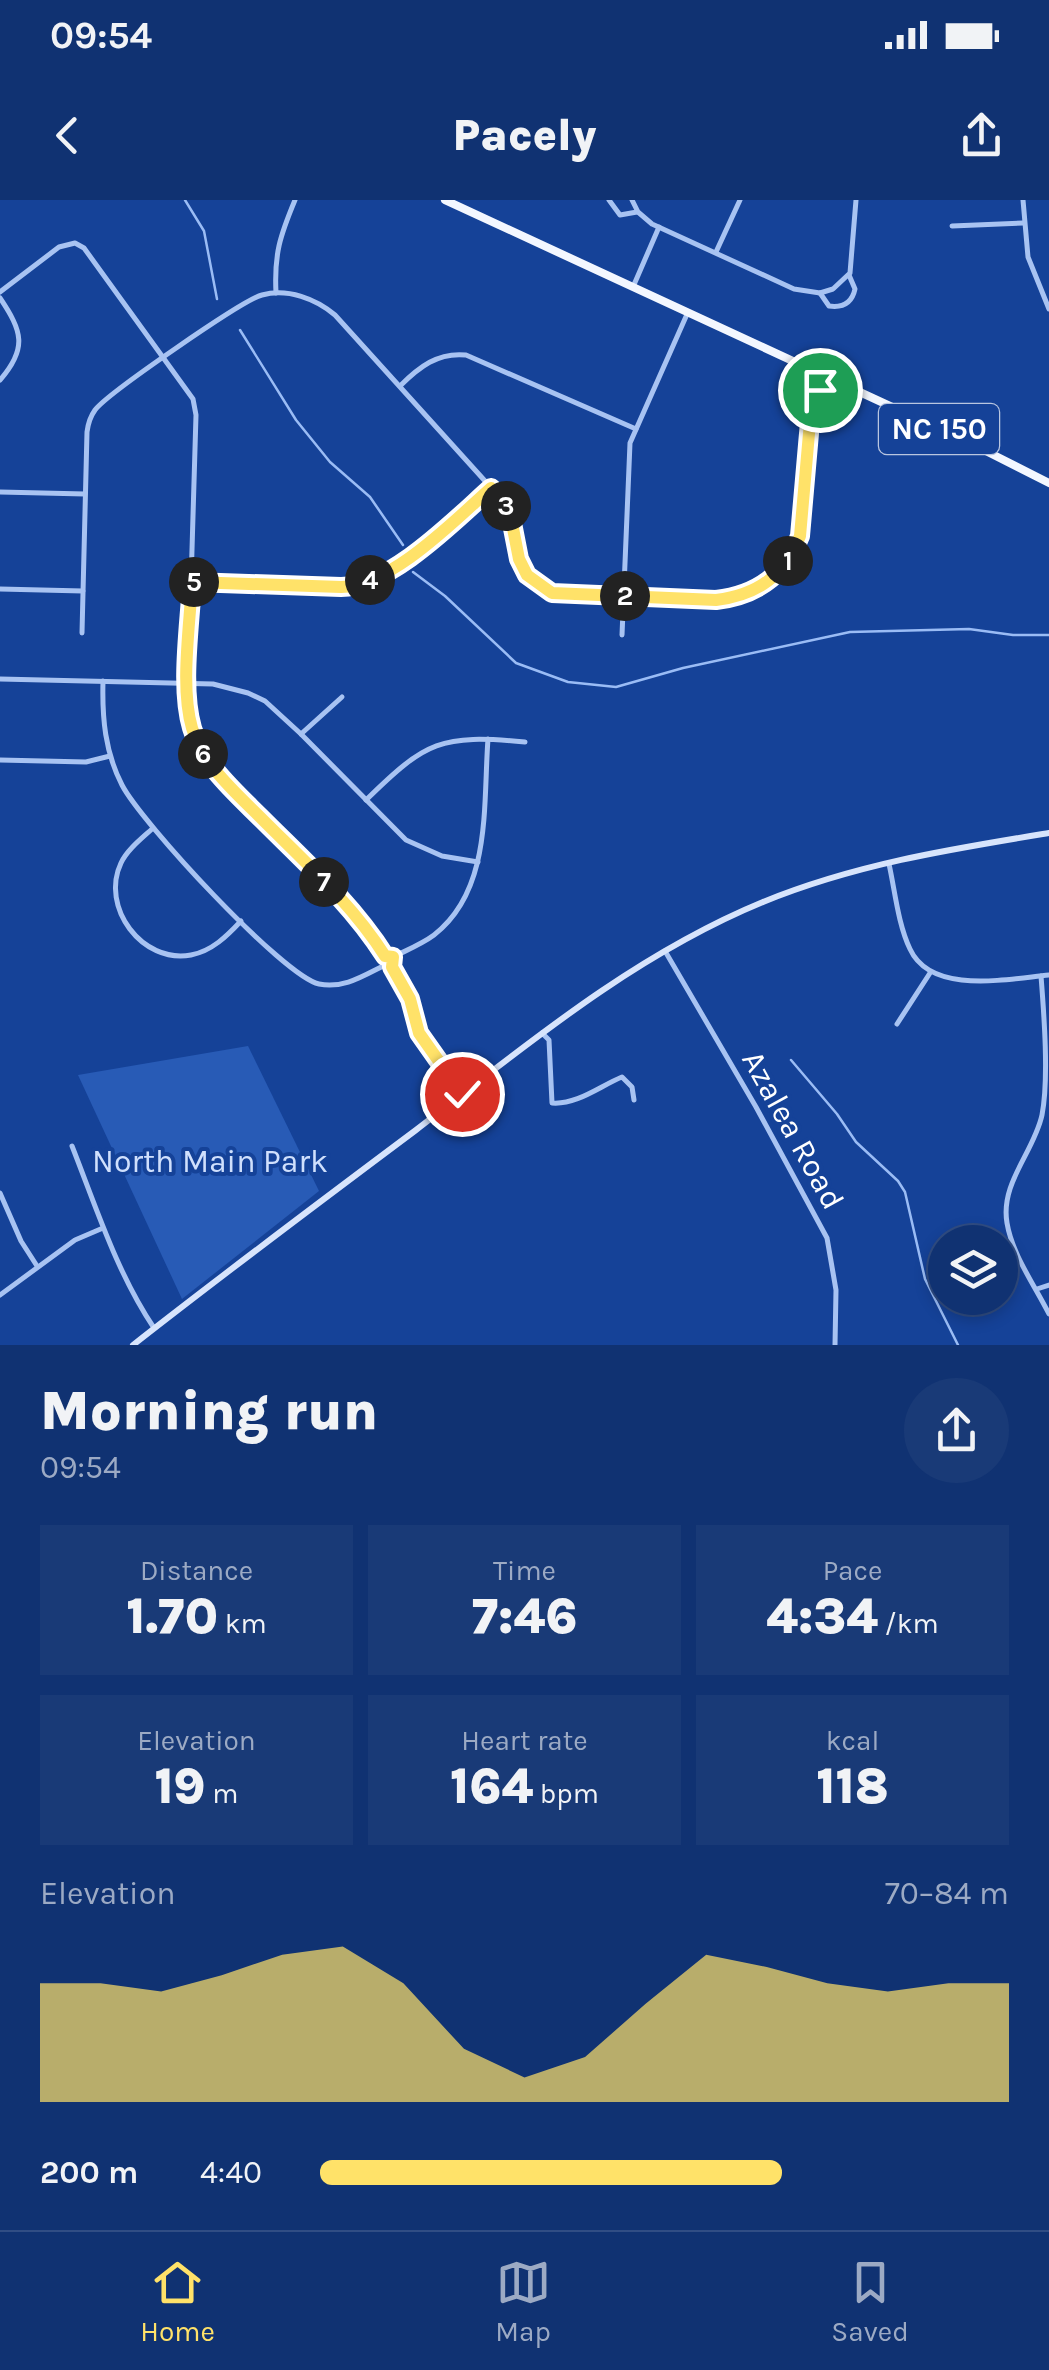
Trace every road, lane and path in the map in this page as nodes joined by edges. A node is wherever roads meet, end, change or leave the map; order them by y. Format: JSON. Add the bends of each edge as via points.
{"nodes":[{"id":1,"x":296,"y":200,"type":"edge"},
{"id":2,"x":445,"y":200,"type":"edge"},
{"id":3,"x":608,"y":200,"type":"edge"},
{"id":4,"x":632,"y":200,"type":"edge"},
{"id":5,"x":740,"y":200,"type":"edge"},
{"id":6,"x":856,"y":200,"type":"edge"},
{"id":7,"x":1023,"y":200,"type":"edge"},
{"id":8,"x":638,"y":212,"type":"junction"},
{"id":9,"x":1023,"y":223,"type":"junction"},
{"id":10,"x":952,"y":226,"type":"dead end"},
{"id":11,"x":659,"y":228,"type":"junction"},
{"id":12,"x":716,"y":252,"type":"junction"},
{"id":13,"x":849,"y":276,"type":"junction"},
{"id":14,"x":633,"y":286,"type":"junction"},
{"id":15,"x":276,"y":293,"type":"junction"},
{"id":16,"x":820,"y":293,"type":"junction"},
{"id":17,"x":0,"y":295,"type":"edge"},
{"id":18,"x":1049,"y":309,"type":"edge"},
{"id":19,"x":688,"y":312,"type":"junction"},
{"id":20,"x":164,"y":358,"type":"junction"},
{"id":21,"x":828,"y":378,"type":"junction"},
{"id":22,"x":0,"y":380,"type":"edge"},
{"id":23,"x":399,"y":387,"type":"junction"},
{"id":24,"x":636,"y":429,"type":"junction"},
{"id":25,"x":1049,"y":483,"type":"edge"},
{"id":26,"x":491,"y":488,"type":"junction"},
{"id":27,"x":0,"y":492,"type":"edge"},
{"id":28,"x":85,"y":494,"type":"junction"},
{"id":29,"x":192,"y":582,"type":"junction"},
{"id":30,"x":0,"y":589,"type":"edge"},
{"id":31,"x":83,"y":591,"type":"junction"},
{"id":32,"x":624,"y":596,"type":"junction"},
{"id":33,"x":82,"y":632,"type":"dead end"},
{"id":34,"x":622,"y":634,"type":"dead end"},
{"id":35,"x":0,"y":679,"type":"edge"},
{"id":36,"x":103,"y":681,"type":"junction"},
{"id":37,"x":188,"y":684,"type":"junction"},
{"id":38,"x":342,"y":696,"type":"dead end"},
{"id":39,"x":301,"y":734,"type":"junction"},
{"id":40,"x":488,"y":739,"type":"junction"},
{"id":41,"x":524,"y":742,"type":"dead end"},
{"id":42,"x":110,"y":756,"type":"junction"},
{"id":43,"x":0,"y":760,"type":"edge"},
{"id":44,"x":366,"y":800,"type":"junction"},
{"id":45,"x":152,"y":829,"type":"junction"},
{"id":46,"x":1049,"y":833,"type":"edge"},
{"id":47,"x":888,"y":861,"type":"junction"},
{"id":48,"x":478,"y":862,"type":"junction"},
{"id":49,"x":241,"y":921,"type":"junction"},
{"id":50,"x":665,"y":951,"type":"junction"},
{"id":51,"x":385,"y":956,"type":"junction"},
{"id":52,"x":393,"y":957,"type":"junction"},
{"id":53,"x":383,"y":966,"type":"junction"},
{"id":54,"x":392,"y":967,"type":"junction"},
{"id":55,"x":930,"y":973,"type":"junction"},
{"id":56,"x":1045,"y":976,"type":"edge"},
{"id":57,"x":897,"y":1024,"type":"dead end"},
{"id":58,"x":542,"y":1033,"type":"junction"},
{"id":59,"x":462,"y":1094,"type":"junction"},
{"id":60,"x":634,"y":1100,"type":"dead end"},
{"id":61,"x":72,"y":1146,"type":"dead end"},
{"id":62,"x":0,"y":1194,"type":"edge"},
{"id":63,"x":103,"y":1228,"type":"junction"},
{"id":64,"x":38,"y":1267,"type":"junction"},
{"id":65,"x":1049,"y":1285,"type":"edge"},
{"id":66,"x":1037,"y":1290,"type":"junction"},
{"id":67,"x":0,"y":1296,"type":"edge"},
{"id":68,"x":1049,"y":1314,"type":"edge"},
{"id":69,"x":154,"y":1328,"type":"junction"},
{"id":70,"x":132,"y":1345,"type":"edge"},
{"id":71,"x":835,"y":1345,"type":"edge"}],
"edges":[{"from":1,"to":15,"type":"street","via":[[278,239]]},
{"from":2,"to":14,"type":"main road","number":"NC 150"},
{"from":3,"to":8,"type":"street","via":[[620,214]]},
{"from":4,"to":8,"type":"street"},
{"from":5,"to":12,"type":"street"},
{"from":6,"to":13,"type":"street"},
{"from":7,"to":9,"type":"street"},
{"from":8,"to":11,"type":"street"},
{"from":9,"to":10,"type":"street"},
{"from":9,"to":18,"type":"street"},
{"from":11,"to":12,"type":"street"},
{"from":11,"to":14,"type":"street"},
{"from":12,"to":16,"type":"street","via":[[794,289]]},
{"from":13,"to":16,"type":"street"},
{"from":13,"to":16,"type":"street","via":[[855,289],[850,302],[829,306]]},
{"from":14,"to":19,"type":"main road","number":"NC 150"},
{"from":15,"to":20,"type":"street","via":[[258,296]]},
{"from":15,"to":23,"type":"street","via":[[321,303]]},
{"from":17,"to":20,"type":"street","via":[[59,247],[75,244]]},
{"from":17,"to":22,"type":"street","via":[[20,337]]},
{"from":19,"to":21,"type":"main road","number":"NC 150"},
{"from":19,"to":24,"type":"street"},
{"from":20,"to":28,"type":"street","via":[[94,412],[86,432]]},
{"from":20,"to":29,"type":"street","via":[[196,407]]},
{"from":21,"to":25,"type":"main road","number":"NC 150"},
{"from":21,"to":32,"type":"street","via":[[812,408],[800,536],[770,582],[738,597]]},
{"from":23,"to":24,"type":"street","via":[[438,357],[466,355]]},
{"from":23,"to":26,"type":"street"},
{"from":24,"to":32,"type":"street"},
{"from":26,"to":29,"type":"street","via":[[424,548],[364,583]]},
{"from":26,"to":32,"type":"street","via":[[510,513],[519,559],[537,585],[567,595]]},
{"from":27,"to":28,"type":"street"},
{"from":28,"to":31,"type":"street"},
{"from":29,"to":37,"type":"street"},
{"from":30,"to":31,"type":"street"},
{"from":31,"to":33,"type":"street"},
{"from":32,"to":34,"type":"street"},
{"from":35,"to":36,"type":"street"},
{"from":36,"to":37,"type":"street"},
{"from":36,"to":42,"type":"street"},
{"from":37,"to":39,"type":"street","via":[[248,692]]},
{"from":37,"to":51,"type":"street","via":[[191,725],[208,762],[354,913]]},
{"from":38,"to":39,"type":"street"},
{"from":39,"to":44,"type":"street"},
{"from":40,"to":41,"type":"street"},
{"from":40,"to":44,"type":"street","via":[[424,750]]},
{"from":40,"to":48,"type":"street"},
{"from":42,"to":43,"type":"street","via":[[86,762]]},
{"from":42,"to":45,"type":"street"},
{"from":44,"to":48,"type":"street","via":[[406,840]]},
{"from":45,"to":49,"type":"street"},
{"from":45,"to":49,"type":"street","via":[[124,858],[115,881],[122,920],[137,938],[152,949],[190,956],[218,943]]},
{"from":46,"to":47,"type":"main road"},
{"from":47,"to":50,"type":"main road","via":[[765,901]]},
{"from":47,"to":55,"type":"street","via":[[908,945]]},
{"from":48,"to":52,"type":"street","via":[[469,892],[444,926]]},
{"from":49,"to":53,"type":"street","via":[[304,980],[339,985]]},
{"from":50,"to":58,"type":"main road"},
{"from":50,"to":71,"type":"street","name":"Azalea Road","via":[[827,1238],[836,1290]]},
{"from":51,"to":52,"type":"street"},
{"from":51,"to":53,"type":"street"},
{"from":52,"to":54,"type":"street"},
{"from":53,"to":54,"type":"street"},
{"from":54,"to":59,"type":"street","via":[[419,1033]]},
{"from":55,"to":56,"type":"street","via":[[962,980]]},
{"from":55,"to":57,"type":"street"},
{"from":56,"to":66,"type":"street","via":[[1042,1115],[1006,1208],[1009,1234]]},
{"from":58,"to":59,"type":"main road"},
{"from":58,"to":60,"type":"street","via":[[549,1040],[552,1103],[622,1077]]},
{"from":59,"to":69,"type":"main road"},
{"from":61,"to":63,"type":"street"},
{"from":62,"to":64,"type":"street"},
{"from":63,"to":64,"type":"street"},
{"from":63,"to":69,"type":"street"},
{"from":64,"to":67,"type":"street"},
{"from":65,"to":66,"type":"street"},
{"from":66,"to":68,"type":"street"},
{"from":69,"to":70,"type":"main road"}]}
